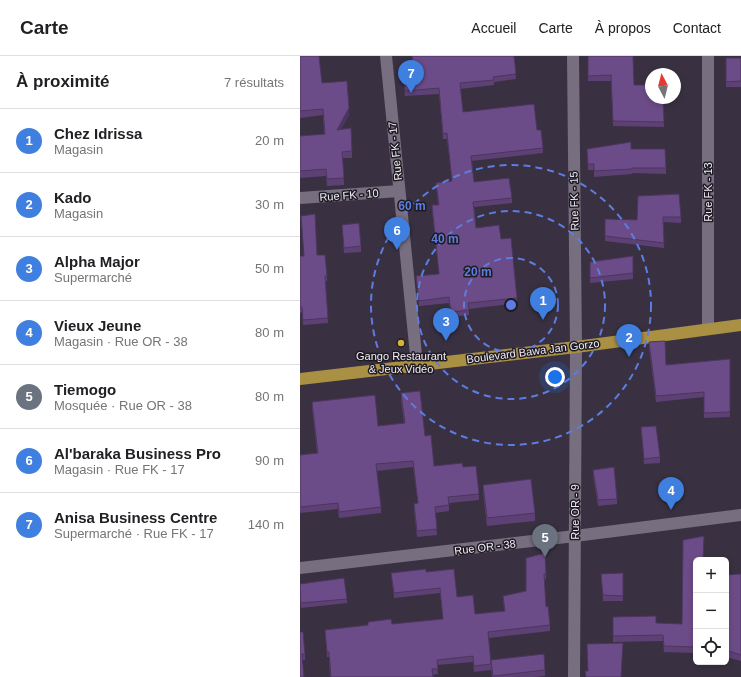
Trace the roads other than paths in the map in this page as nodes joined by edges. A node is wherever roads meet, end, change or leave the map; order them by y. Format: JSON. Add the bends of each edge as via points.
{"nodes":[{"id":1,"x":386,"y":56,"type":"edge"},
{"id":2,"x":573,"y":56,"type":"edge"},
{"id":3,"x":708,"y":56,"type":"edge"},
{"id":4,"x":399,"y":191,"type":"junction"},
{"id":5,"x":300,"y":198,"type":"edge"},
{"id":6,"x":741,"y":325,"type":"edge"},
{"id":7,"x":708,"y":329,"type":"junction"},
{"id":8,"x":576,"y":347,"type":"junction"},
{"id":9,"x":417,"y":365,"type":"junction"},
{"id":10,"x":300,"y":380,"type":"edge"},
{"id":11,"x":741,"y":515,"type":"edge"},
{"id":12,"x":575,"y":536,"type":"junction"},
{"id":13,"x":300,"y":568,"type":"edge"},
{"id":14,"x":574,"y":677,"type":"edge"}],
"edges":[{"from":1,"to":4,"type":"street","name":"Rue FK - 17"},
{"from":2,"to":8,"type":"street","name":"Rue FK - 15"},
{"from":3,"to":7,"type":"street","name":"Rue FK - 13"},
{"from":4,"to":5,"type":"street","name":"Rue FK - 10"},
{"from":4,"to":9,"type":"street","name":"Rue FK - 17"},
{"from":6,"to":7,"type":"main road","name":"Boulevard Bawa Jan Gorzo"},
{"from":7,"to":8,"type":"main road","name":"Boulevard Bawa Jan Gorzo"},
{"from":8,"to":9,"type":"main road","name":"Boulevard Bawa Jan Gorzo"},
{"from":8,"to":12,"type":"street","name":"Rue OR - 9"},
{"from":9,"to":10,"type":"main road","name":"Boulevard Bawa Jan Gorzo"},
{"from":11,"to":12,"type":"street","name":"Rue OR - 38"},
{"from":12,"to":13,"type":"street","name":"Rue OR - 38"},
{"from":12,"to":14,"type":"street","name":"Rue OR - 9"}]}
